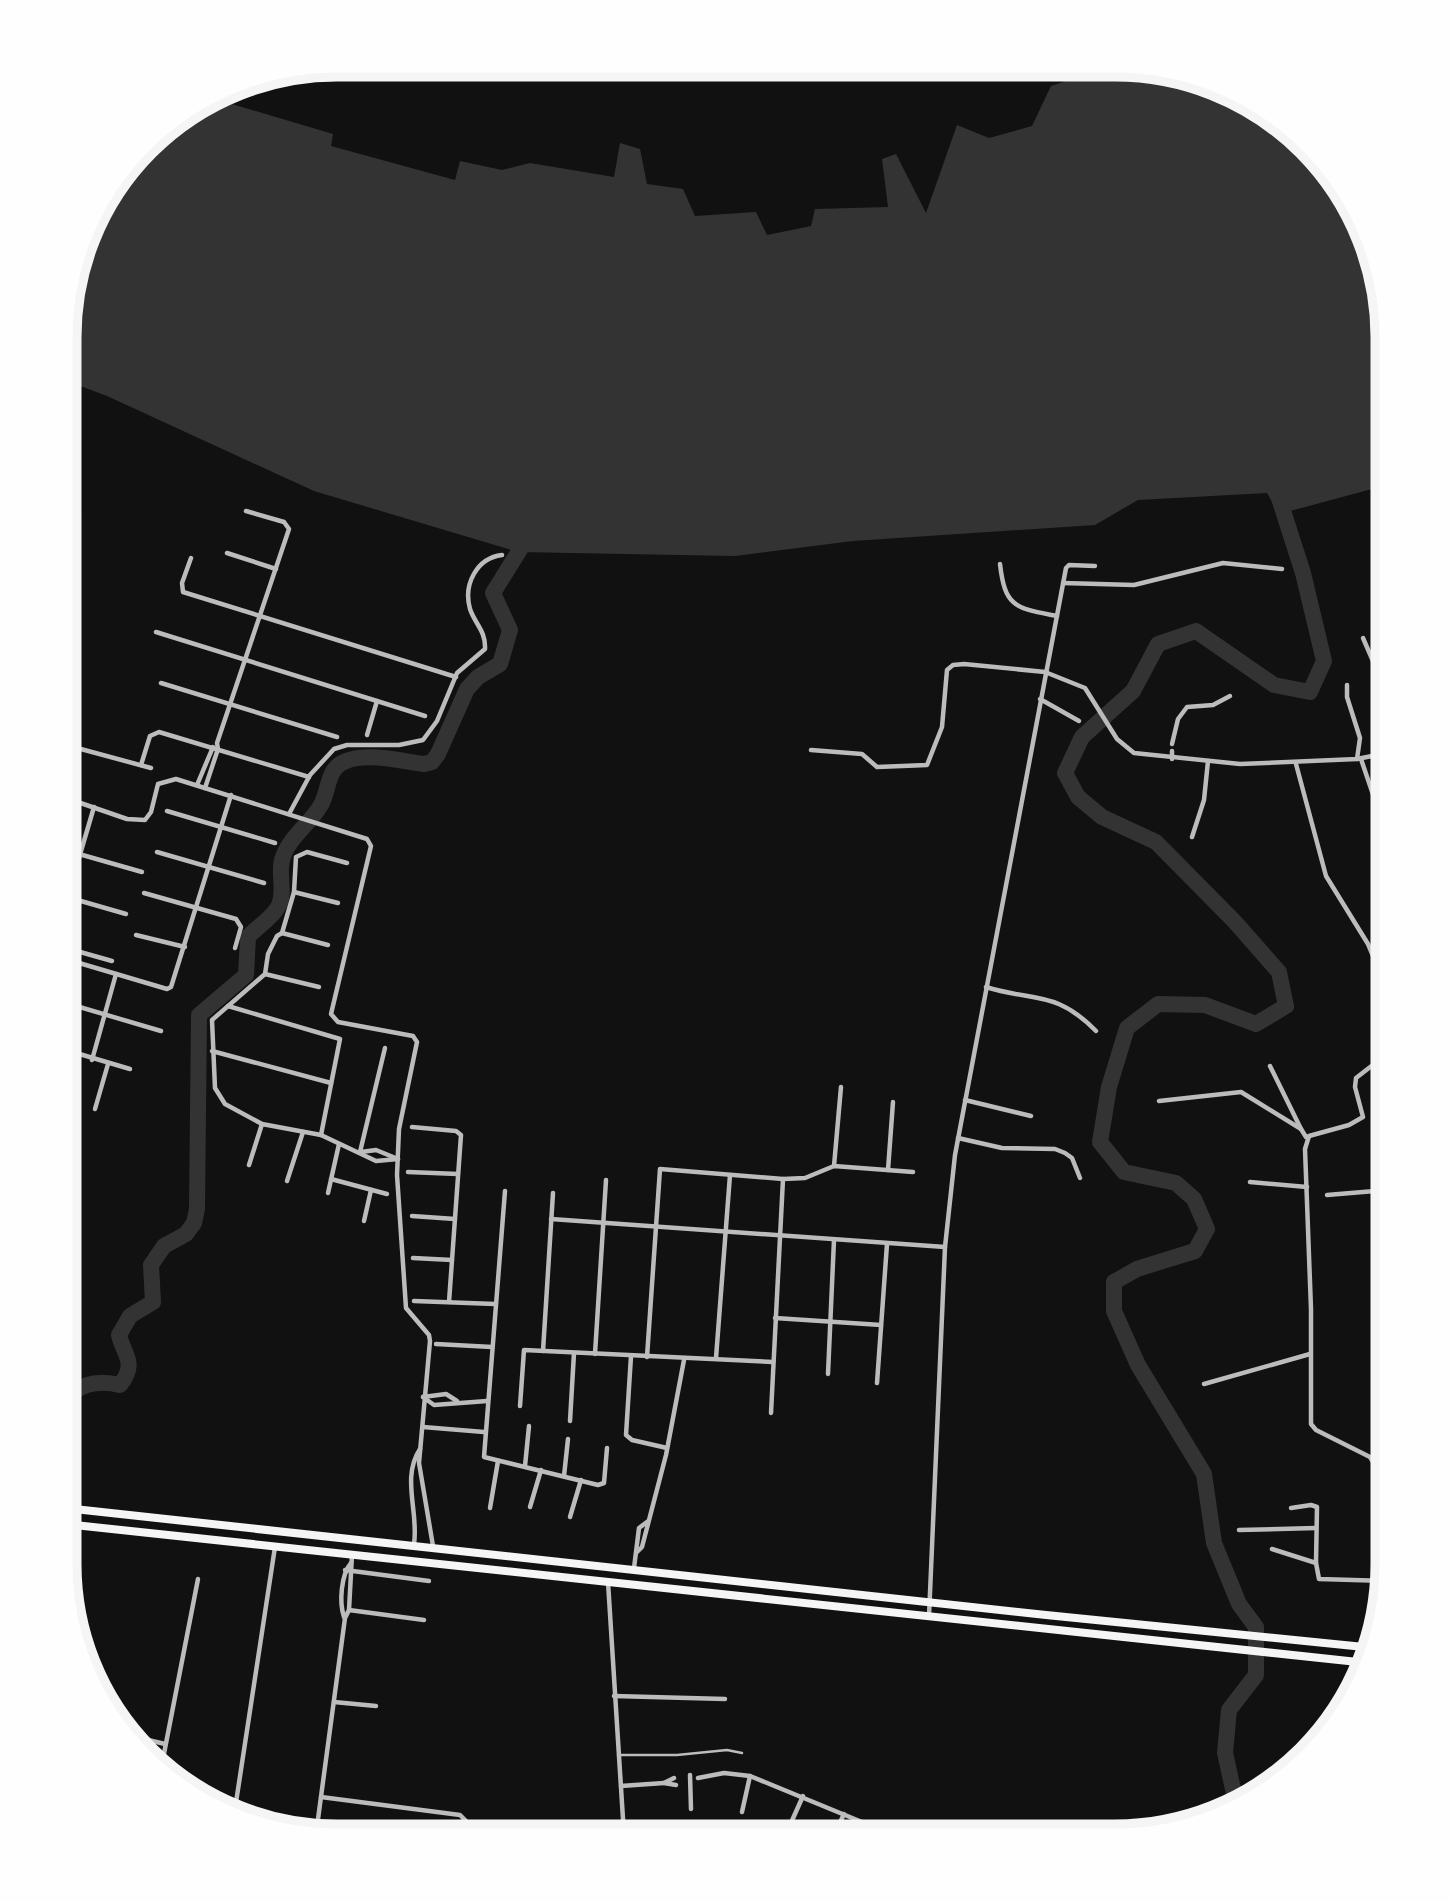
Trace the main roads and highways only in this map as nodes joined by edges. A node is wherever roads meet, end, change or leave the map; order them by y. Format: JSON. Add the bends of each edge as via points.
{"nodes":[{"id":1,"x":77,"y":1509,"type":"edge"},
{"id":2,"x":77,"y":1525,"type":"edge"},
{"id":3,"x":230,"y":1525,"type":"junction"},
{"id":4,"x":228,"y":1542,"type":"junction"},
{"id":5,"x":1362,"y":1646,"type":"edge"},
{"id":6,"x":1356,"y":1662,"type":"edge"}],
"edges":[{"from":1,"to":3,"type":"main road"},
{"from":2,"to":4,"type":"main road"},
{"from":3,"to":4,"type":"main road"},
{"from":3,"to":5,"type":"main road"},
{"from":4,"to":6,"type":"main road","via":[[351,1559],[608,1581]]}]}
